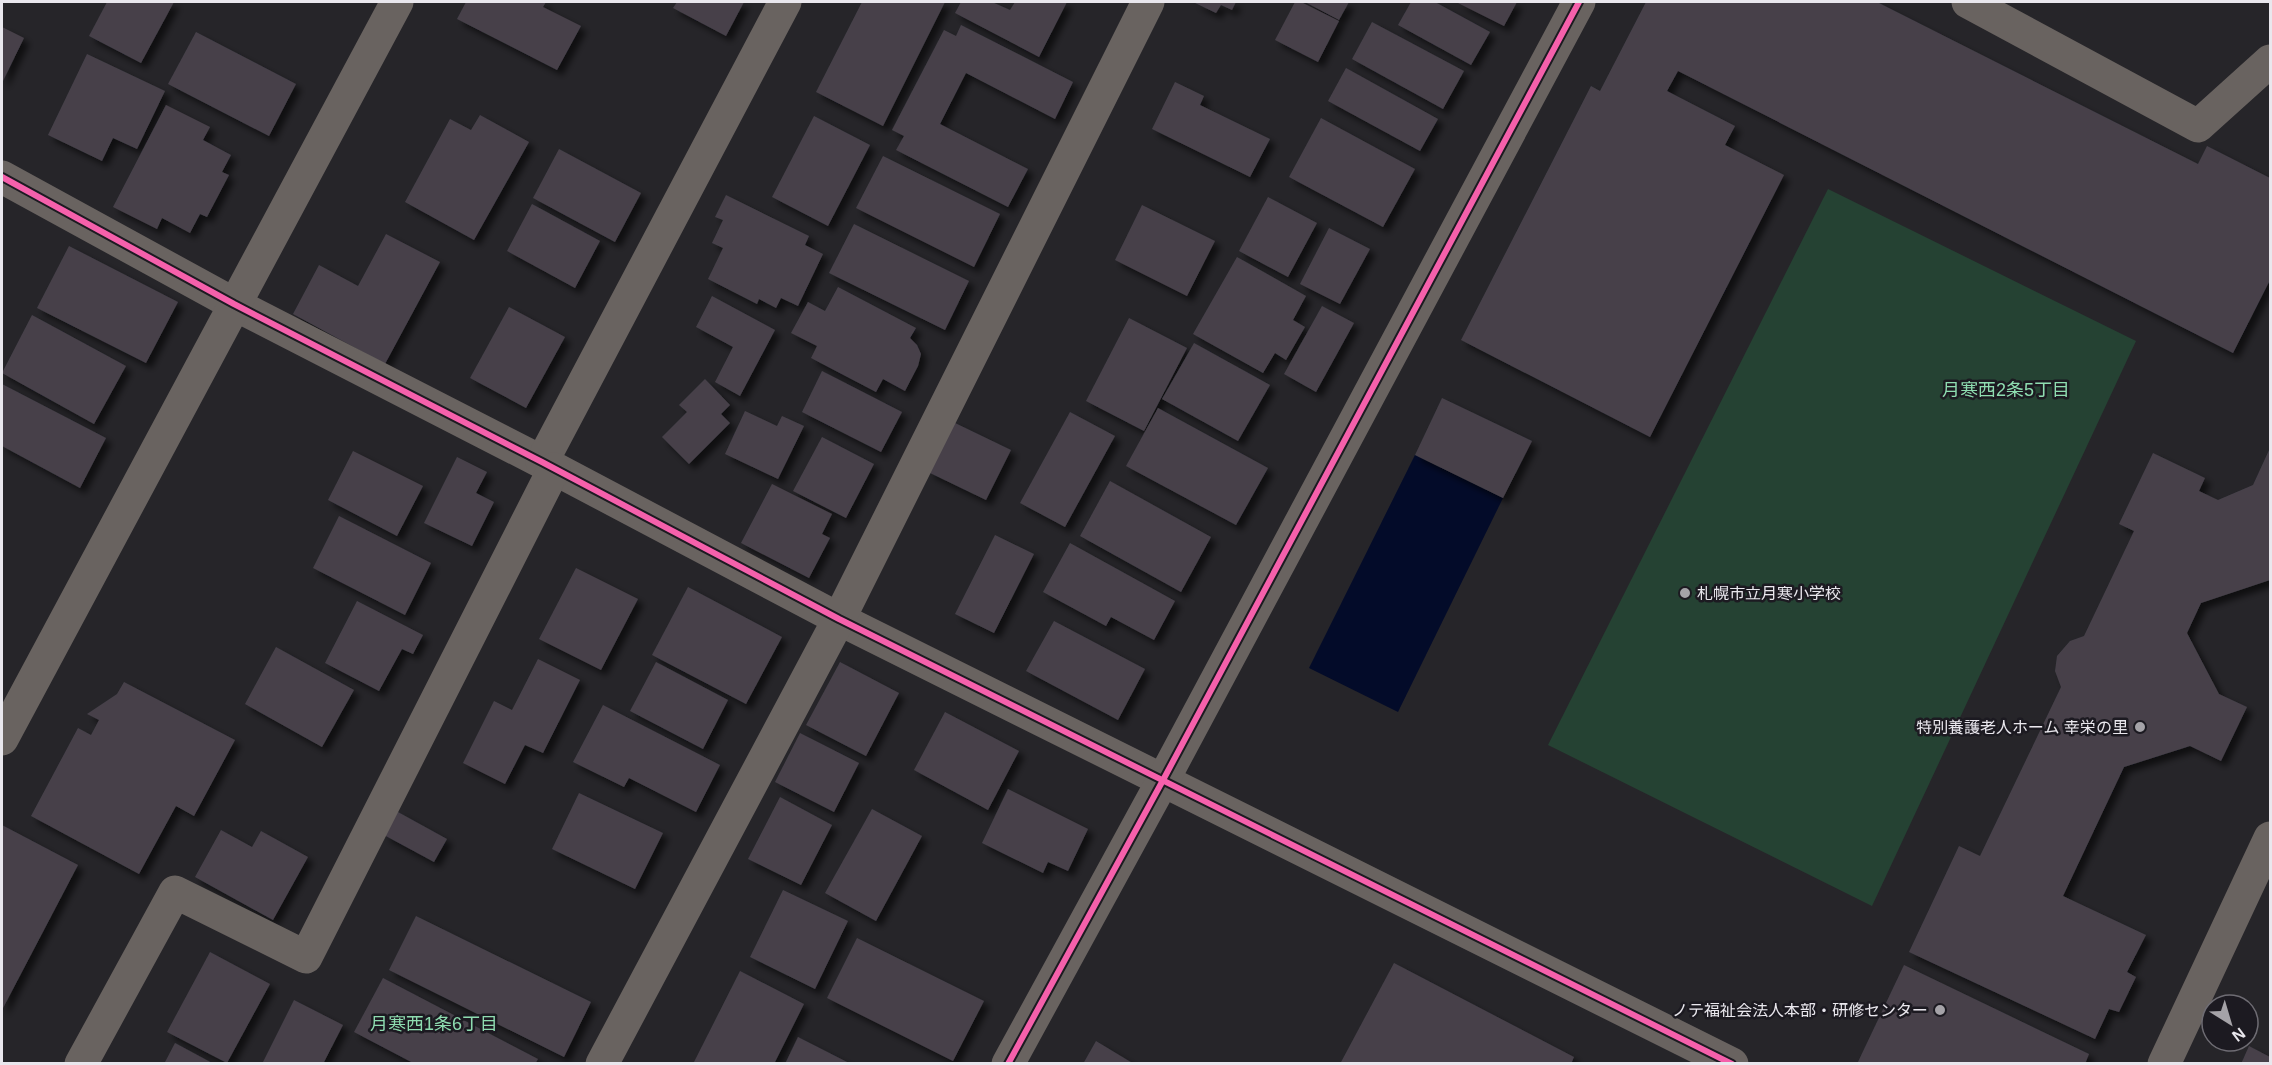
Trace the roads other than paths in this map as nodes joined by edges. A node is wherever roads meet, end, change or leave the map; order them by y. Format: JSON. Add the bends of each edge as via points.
{"nodes":[{"id":1,"x":785,"y":2,"type":"edge"},
{"id":2,"x":1148,"y":2,"type":"edge"},
{"id":3,"x":1579,"y":2,"type":"edge"},
{"id":4,"x":1968,"y":2,"type":"edge"},
{"id":5,"x":383,"y":6,"type":"edge"},
{"id":6,"x":2271,"y":61,"type":"edge"},
{"id":7,"x":2,"y":177,"type":"edge"},
{"id":8,"x":234,"y":304,"type":"junction"},
{"id":9,"x":548,"y":465,"type":"junction"},
{"id":10,"x":839,"y":619,"type":"junction"},
{"id":11,"x":2,"y":739,"type":"edge"},
{"id":12,"x":1162,"y":782,"type":"junction"},
{"id":13,"x":2271,"y":838,"type":"edge"},
{"id":14,"x":1720,"y":1061,"type":"edge"},
{"id":15,"x":81,"y":1064,"type":"edge"},
{"id":16,"x":602,"y":1064,"type":"edge"},
{"id":17,"x":1008,"y":1064,"type":"edge"},
{"id":18,"x":2164,"y":1064,"type":"edge"}],
"edges":[{"from":1,"to":9,"type":"street"},
{"from":2,"to":10,"type":"street"},
{"from":3,"to":12,"type":"street"},
{"from":4,"to":6,"type":"street","via":[[2198,126]]},
{"from":5,"to":8,"type":"street"},
{"from":7,"to":8,"type":"street"},
{"from":8,"to":9,"type":"street"},
{"from":8,"to":11,"type":"street"},
{"from":9,"to":10,"type":"street"},
{"from":9,"to":15,"type":"street","via":[[306,957],[175,892]]},
{"from":10,"to":12,"type":"street"},
{"from":10,"to":16,"type":"street"},
{"from":12,"to":14,"type":"street"},
{"from":12,"to":17,"type":"street"},
{"from":13,"to":18,"type":"street"}]}
